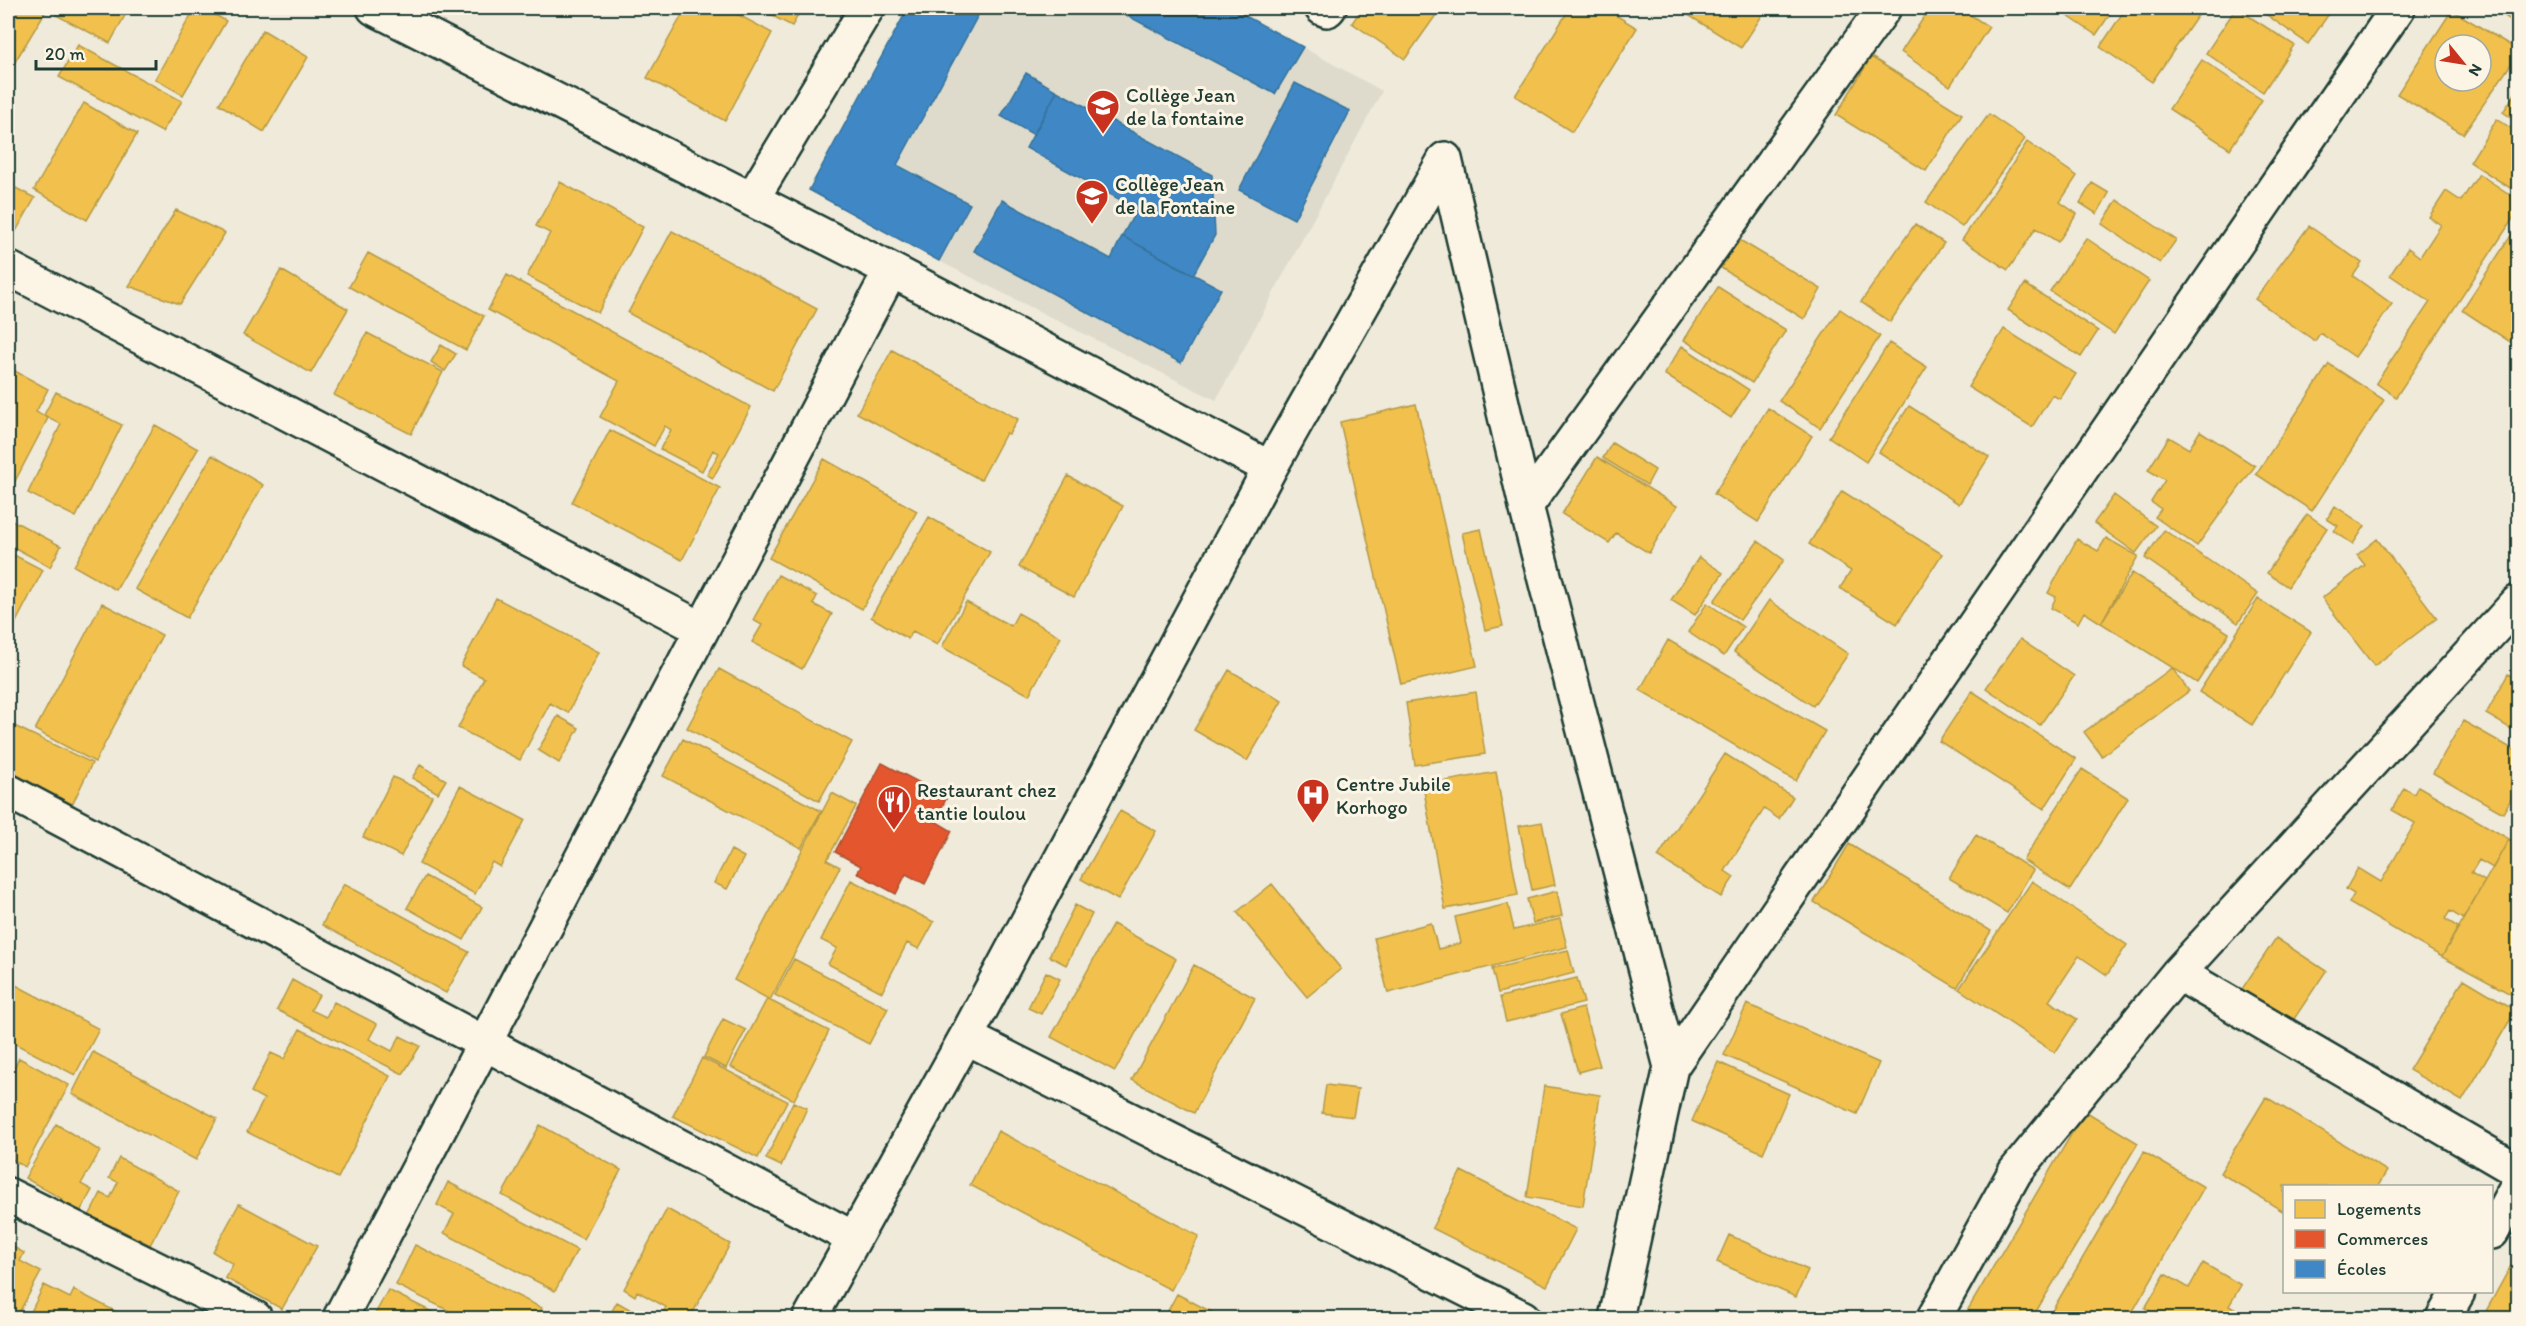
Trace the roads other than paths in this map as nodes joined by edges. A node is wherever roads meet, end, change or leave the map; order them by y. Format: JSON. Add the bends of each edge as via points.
{"nodes":[{"id":1,"x":374,"y":8,"type":"edge"},
{"id":2,"x":867,"y":8,"type":"edge"},
{"id":3,"x":1322,"y":8,"type":"edge"},
{"id":4,"x":1329,"y":8,"type":"edge"},
{"id":5,"x":1884,"y":8,"type":"edge"},
{"id":6,"x":2398,"y":8,"type":"edge"},
{"id":7,"x":752,"y":199,"type":"junction"},
{"id":8,"x":8,"y":268,"type":"edge"},
{"id":9,"x":891,"y":270,"type":"junction"},
{"id":10,"x":1270,"y":468,"type":"junction"},
{"id":11,"x":1526,"y":506,"type":"junction"},
{"id":12,"x":2518,"y":602,"type":"edge"},
{"id":13,"x":702,"y":628,"type":"junction"},
{"id":14,"x":8,"y":791,"type":"edge"},
{"id":15,"x":2178,"y":973,"type":"junction"},
{"id":16,"x":966,"y":1037,"type":"junction"},
{"id":17,"x":485,"y":1043,"type":"junction"},
{"id":18,"x":1671,"y":1067,"type":"junction"},
{"id":19,"x":2518,"y":1171,"type":"edge"},
{"id":20,"x":2518,"y":1184,"type":"edge"},
{"id":21,"x":8,"y":1195,"type":"edge"},
{"id":22,"x":2493,"y":1230,"type":"edge"},
{"id":23,"x":854,"y":1238,"type":"junction"},
{"id":24,"x":2457,"y":1293,"type":"edge"},
{"id":25,"x":255,"y":1318,"type":"edge"},
{"id":26,"x":340,"y":1318,"type":"edge"},
{"id":27,"x":810,"y":1318,"type":"edge"},
{"id":28,"x":1523,"y":1318,"type":"edge"},
{"id":29,"x":1616,"y":1318,"type":"edge"},
{"id":30,"x":1934,"y":1318,"type":"edge"},
{"id":31,"x":2443,"y":1318,"type":"edge"}],
"edges":[{"from":1,"to":7,"type":"street"},
{"from":2,"to":7,"type":"street"},
{"from":3,"to":4,"type":"street"},
{"from":5,"to":11,"type":"street"},
{"from":6,"to":18,"type":"street"},
{"from":7,"to":9,"type":"street"},
{"from":8,"to":13,"type":"street"},
{"from":9,"to":10,"type":"street"},
{"from":9,"to":13,"type":"street"},
{"from":10,"to":11,"type":"street","via":[[1445,159]]},
{"from":10,"to":16,"type":"street"},
{"from":11,"to":18,"type":"street"},
{"from":12,"to":15,"type":"street"},
{"from":13,"to":17,"type":"street"},
{"from":14,"to":17,"type":"street"},
{"from":15,"to":19,"type":"street"},
{"from":15,"to":30,"type":"street","via":[[2015,1172]]},
{"from":16,"to":23,"type":"street"},
{"from":16,"to":28,"type":"street"},
{"from":17,"to":23,"type":"street"},
{"from":17,"to":26,"type":"street"},
{"from":18,"to":29,"type":"street"},
{"from":20,"to":22,"type":"street"},
{"from":21,"to":25,"type":"street"},
{"from":23,"to":27,"type":"street"},
{"from":24,"to":31,"type":"street"}]}
